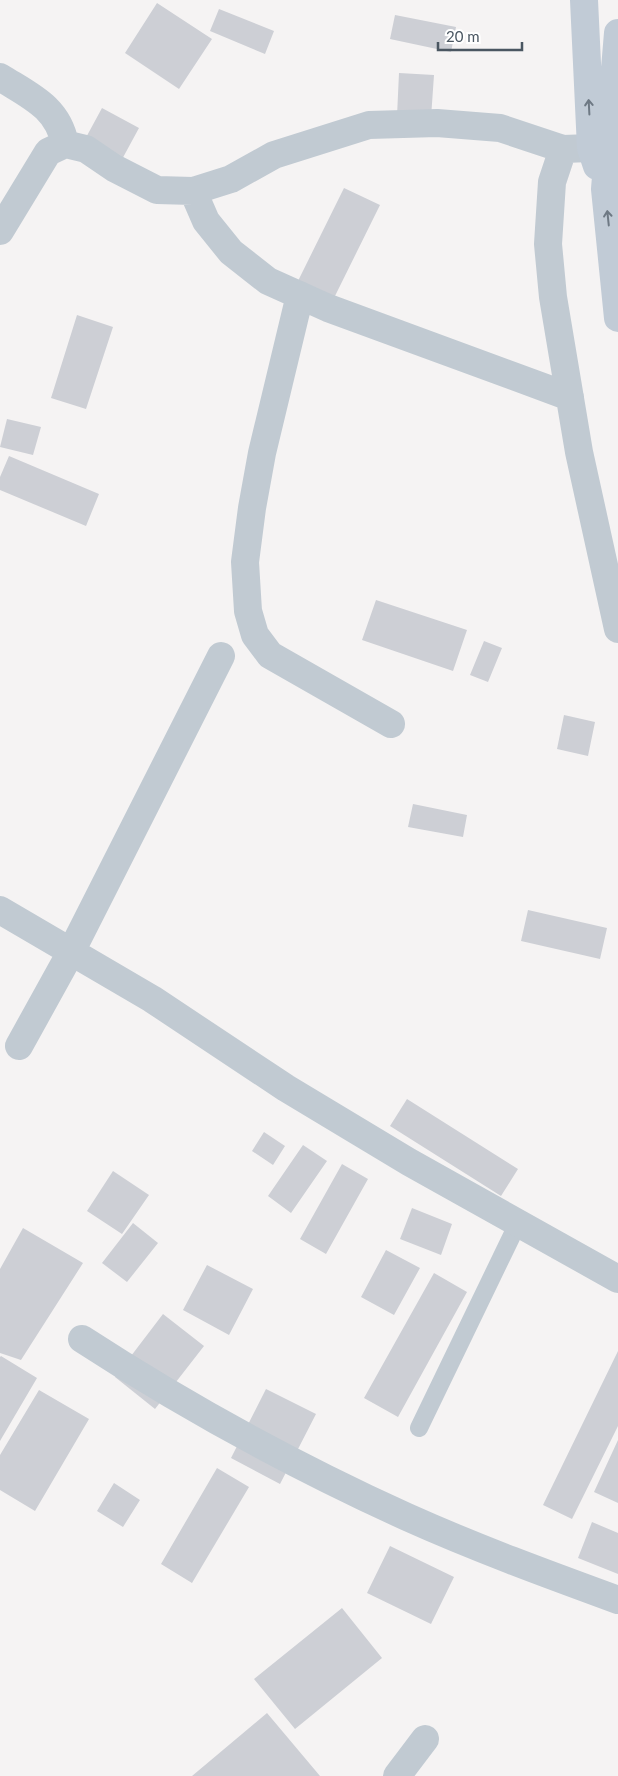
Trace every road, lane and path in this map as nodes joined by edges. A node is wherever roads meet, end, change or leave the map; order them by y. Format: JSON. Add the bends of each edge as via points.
{"nodes":[{"id":1,"x":584,"y":0,"type":"edge"},
{"id":2,"x":618,"y":34,"type":"edge"},
{"id":3,"x":0,"y":77,"type":"edge"},
{"id":4,"x":65,"y":144,"type":"junction"},
{"id":5,"x":591,"y":148,"type":"junction"},
{"id":6,"x":563,"y":149,"type":"junction"},
{"id":7,"x":605,"y":189,"type":"junction"},
{"id":8,"x":192,"y":191,"type":"junction"},
{"id":9,"x":0,"y":231,"type":"edge"},
{"id":10,"x":300,"y":296,"type":"junction"},
{"id":11,"x":618,"y":318,"type":"edge"},
{"id":12,"x":570,"y":397,"type":"junction"},
{"id":13,"x":618,"y":629,"type":"edge"},
{"id":14,"x":221,"y":656,"type":"dead end"},
{"id":15,"x":391,"y":724,"type":"dead end"},
{"id":16,"x":0,"y":910,"type":"edge"},
{"id":17,"x":71,"y":952,"type":"junction"},
{"id":18,"x":19,"y":1046,"type":"dead end"},
{"id":19,"x":518,"y":1223,"type":"junction"},
{"id":20,"x":618,"y":1279,"type":"edge"},
{"id":21,"x":82,"y":1339,"type":"dead end"},
{"id":22,"x":419,"y":1428,"type":"dead end"},
{"id":23,"x":618,"y":1600,"type":"edge"},
{"id":24,"x":426,"y":1739,"type":"dead end"},
{"id":25,"x":397,"y":1776,"type":"edge"}],
"edges":[{"from":5,"to":1,"type":"main road","one_way":true},
{"from":2,"to":7,"type":"main road"},
{"from":3,"to":4,"type":"street","via":[[40,102],[55,116],[63,130]]},
{"from":4,"to":8,"type":"street","via":[[86,149],[157,190]]},
{"from":4,"to":9,"type":"street","via":[[48,152]]},
{"from":5,"to":6,"type":"street"},
{"from":5,"to":7,"type":"main road"},
{"from":6,"to":8,"type":"street","via":[[500,128],[437,123],[369,124],[274,155],[231,179]]},
{"from":6,"to":12,"type":"street","via":[[552,182],[548,244],[553,297]]},
{"from":11,"to":7,"type":"main road","one_way":true},
{"from":8,"to":10,"type":"street","via":[[206,221],[231,252],[268,281]]},
{"from":10,"to":12,"type":"street"},
{"from":10,"to":15,"type":"street","via":[[252,508],[244,562],[248,612],[255,635],[270,656]]},
{"from":12,"to":13,"type":"street"},
{"from":14,"to":17,"type":"street"},
{"from":16,"to":17,"type":"street"},
{"from":17,"to":18,"type":"street"},
{"from":17,"to":19,"type":"street","via":[[152,999],[286,1088]]},
{"from":19,"to":20,"type":"street"},
{"from":19,"to":22,"type":"lane"},
{"from":21,"to":23,"type":"street","via":[[134,1373],[267,1448],[407,1517]]},
{"from":24,"to":25,"type":"street"}]}
